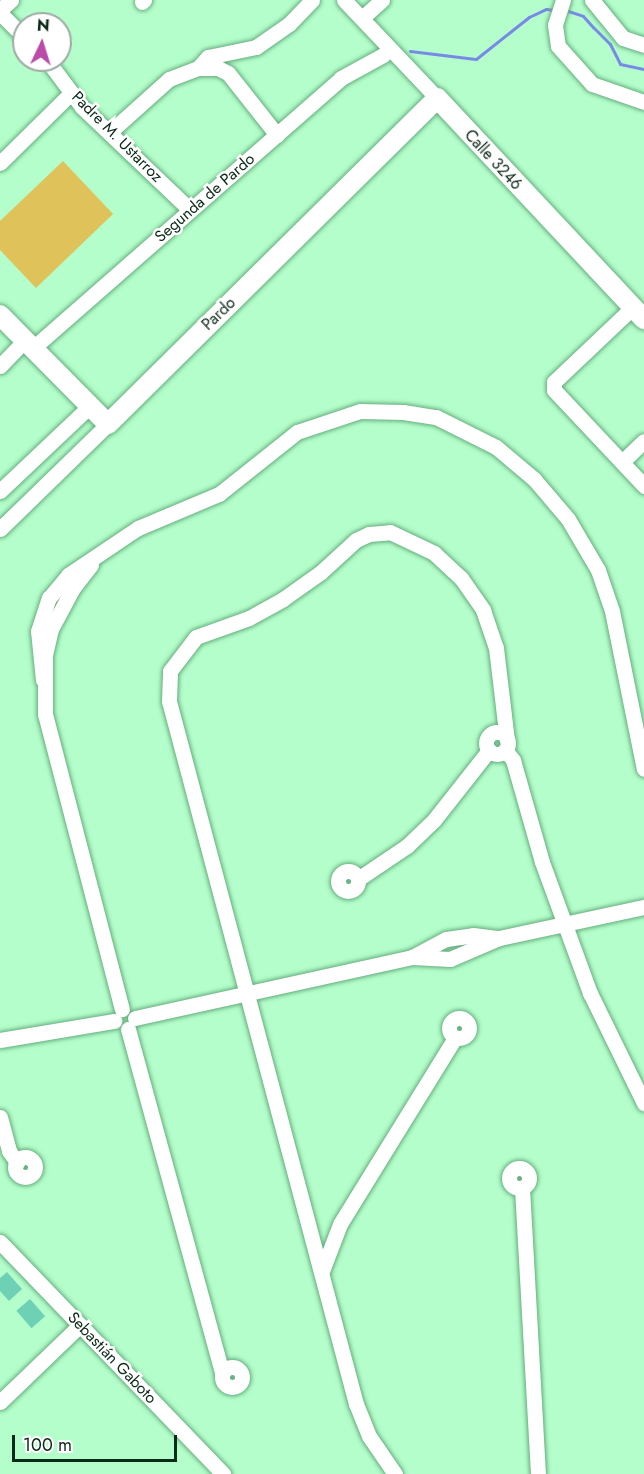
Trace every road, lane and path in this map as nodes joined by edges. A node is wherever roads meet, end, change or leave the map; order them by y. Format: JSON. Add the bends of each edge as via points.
{"nodes":[{"id":1,"x":11,"y":0,"type":"edge"},
{"id":2,"x":312,"y":0,"type":"edge"},
{"id":3,"x":344,"y":0,"type":"edge"},
{"id":4,"x":382,"y":0,"type":"edge"},
{"id":5,"x":592,"y":0,"type":"edge"},
{"id":6,"x":561,"y":7,"type":"edge"},
{"id":7,"x":0,"y":12,"type":"edge"},
{"id":8,"x":362,"y":18,"type":"junction"},
{"id":9,"x":12,"y":24,"type":"edge"},
{"id":10,"x":644,"y":45,"type":"edge"},
{"id":11,"x":383,"y":55,"type":"dead end"},
{"id":12,"x":198,"y":68,"type":"junction"},
{"id":13,"x":56,"y":72,"type":"edge"},
{"id":14,"x":71,"y":93,"type":"junction"},
{"id":15,"x":437,"y":98,"type":"junction"},
{"id":16,"x":644,"y":102,"type":"edge"},
{"id":17,"x":110,"y":132,"type":"junction"},
{"id":18,"x":277,"y":135,"type":"junction"},
{"id":19,"x":3,"y":155,"type":"edge"},
{"id":20,"x":190,"y":210,"type":"junction"},
{"id":21,"x":638,"y":313,"type":"edge"},
{"id":22,"x":0,"y":315,"type":"edge"},
{"id":23,"x":29,"y":344,"type":"junction"},
{"id":24,"x":0,"y":366,"type":"edge"},
{"id":25,"x":90,"y":406,"type":"junction"},
{"id":26,"x":108,"y":424,"type":"junction"},
{"id":27,"x":644,"y":441,"type":"edge"},
{"id":28,"x":622,"y":462,"type":"junction"},
{"id":29,"x":644,"y":486,"type":"edge"},
{"id":30,"x":0,"y":491,"type":"edge"},
{"id":31,"x":0,"y":529,"type":"edge"},
{"id":32,"x":500,"y":676,"type":"junction"},
{"id":33,"x":488,"y":744,"type":"junction"},
{"id":34,"x":506,"y":745,"type":"junction"},
{"id":35,"x":644,"y":769,"type":"edge"},
{"id":36,"x":358,"y":879,"type":"dead end"},
{"id":37,"x":644,"y":907,"type":"edge"},
{"id":38,"x":563,"y":923,"type":"junction"},
{"id":39,"x":247,"y":993,"type":"junction"},
{"id":40,"x":125,"y":1019,"type":"junction"},
{"id":41,"x":455,"y":1038,"type":"dead end"},
{"id":42,"x":0,"y":1040,"type":"edge"},
{"id":43,"x":644,"y":1103,"type":"edge"},
{"id":44,"x":0,"y":1117,"type":"edge"},
{"id":45,"x":16,"y":1162,"type":"dead end"},
{"id":46,"x":522,"y":1188,"type":"dead end"},
{"id":47,"x":339,"y":1224,"type":"junction"},
{"id":48,"x":312,"y":1234,"type":"junction"},
{"id":49,"x":0,"y":1242,"type":"edge"},
{"id":50,"x":322,"y":1271,"type":"junction"},
{"id":51,"x":80,"y":1325,"type":"junction"},
{"id":52,"x":222,"y":1373,"type":"dead end"},
{"id":53,"x":0,"y":1402,"type":"edge"},
{"id":54,"x":223,"y":1474,"type":"edge"},
{"id":55,"x":395,"y":1474,"type":"edge"},
{"id":56,"x":538,"y":1474,"type":"edge"}],
"edges":[{"from":1,"to":7,"type":"street"},
{"from":2,"to":12,"type":"street","via":[[256,47],[208,57]]},
{"from":3,"to":8,"type":"street","name":"Calle 3246"},
{"from":4,"to":8,"type":"street"},
{"from":5,"to":10,"type":"street","via":[[623,38]]},
{"from":6,"to":16,"type":"street","via":[[554,33],[558,46],[587,81]]},
{"from":7,"to":9,"type":"street"},
{"from":8,"to":15,"type":"street","name":"Calle 3246"},
{"from":11,"to":18,"type":"street","name":"Segunda de Pardo","via":[[341,78]]},
{"from":12,"to":17,"type":"street","via":[[169,79]]},
{"from":12,"to":18,"type":"street","via":[[218,68],[228,74]]},
{"from":13,"to":14,"type":"street","name":"Padre M. Ustarroz"},
{"from":14,"to":17,"type":"street","name":"Padre M. Ustarroz"},
{"from":14,"to":19,"type":"street"},
{"from":15,"to":21,"type":"main road","name":"Calle 3246"},
{"from":15,"to":26,"type":"main road","name":"Pardo"},
{"from":17,"to":20,"type":"street","name":"Padre M. Ustarroz"},
{"from":18,"to":20,"type":"street","name":"Segunda de Pardo"},
{"from":20,"to":23,"type":"street","name":"Segunda de Pardo"},
{"from":21,"to":28,"type":"street","via":[[554,382],[554,390]]},
{"from":22,"to":23,"type":"main road"},
{"from":23,"to":24,"type":"street","name":"Segunda de Pardo"},
{"from":23,"to":25,"type":"main road"},
{"from":25,"to":26,"type":"main road"},
{"from":25,"to":30,"type":"street"},
{"from":26,"to":31,"type":"street","name":"Pardo"},
{"from":27,"to":28,"type":"street"},
{"from":28,"to":29,"type":"street"},
{"from":32,"to":33,"type":"street"},
{"from":32,"to":34,"type":"street"},
{"from":32,"to":39,"type":"street","via":[[493,634],[468,587],[434,553],[390,532],[369,534],[357,540],[283,599],[249,618],[196,637],[182,650],[170,671],[169,701]]},
{"from":33,"to":34,"type":"street","via":[[497,754]]},
{"from":33,"to":36,"type":"street","via":[[422,832]]},
{"from":34,"to":38,"type":"street"},
{"from":35,"to":40,"type":"street","via":[[616,626],[598,570],[581,537],[525,471],[496,447],[436,417],[360,411],[315,424],[283,441],[219,494],[138,528],[68,575],[37,640],[48,733]]},
{"from":37,"to":38,"type":"street"},
{"from":38,"to":39,"type":"street","via":[[499,938],[473,935],[446,939],[412,957]]},
{"from":38,"to":43,"type":"street","via":[[590,993]]},
{"from":39,"to":40,"type":"street"},
{"from":39,"to":48,"type":"street"},
{"from":40,"to":42,"type":"street"},
{"from":40,"to":52,"type":"street"},
{"from":41,"to":47,"type":"street"},
{"from":44,"to":45,"type":"street"},
{"from":46,"to":56,"type":"street"},
{"from":47,"to":48,"type":"street"},
{"from":47,"to":50,"type":"street"},
{"from":48,"to":50,"type":"street"},
{"from":49,"to":51,"type":"street","name":"Sebastián Gaboto"},
{"from":50,"to":55,"type":"street","via":[[363,1423]]},
{"from":51,"to":53,"type":"street"},
{"from":51,"to":54,"type":"street","name":"Sebastián Gaboto"}]}
